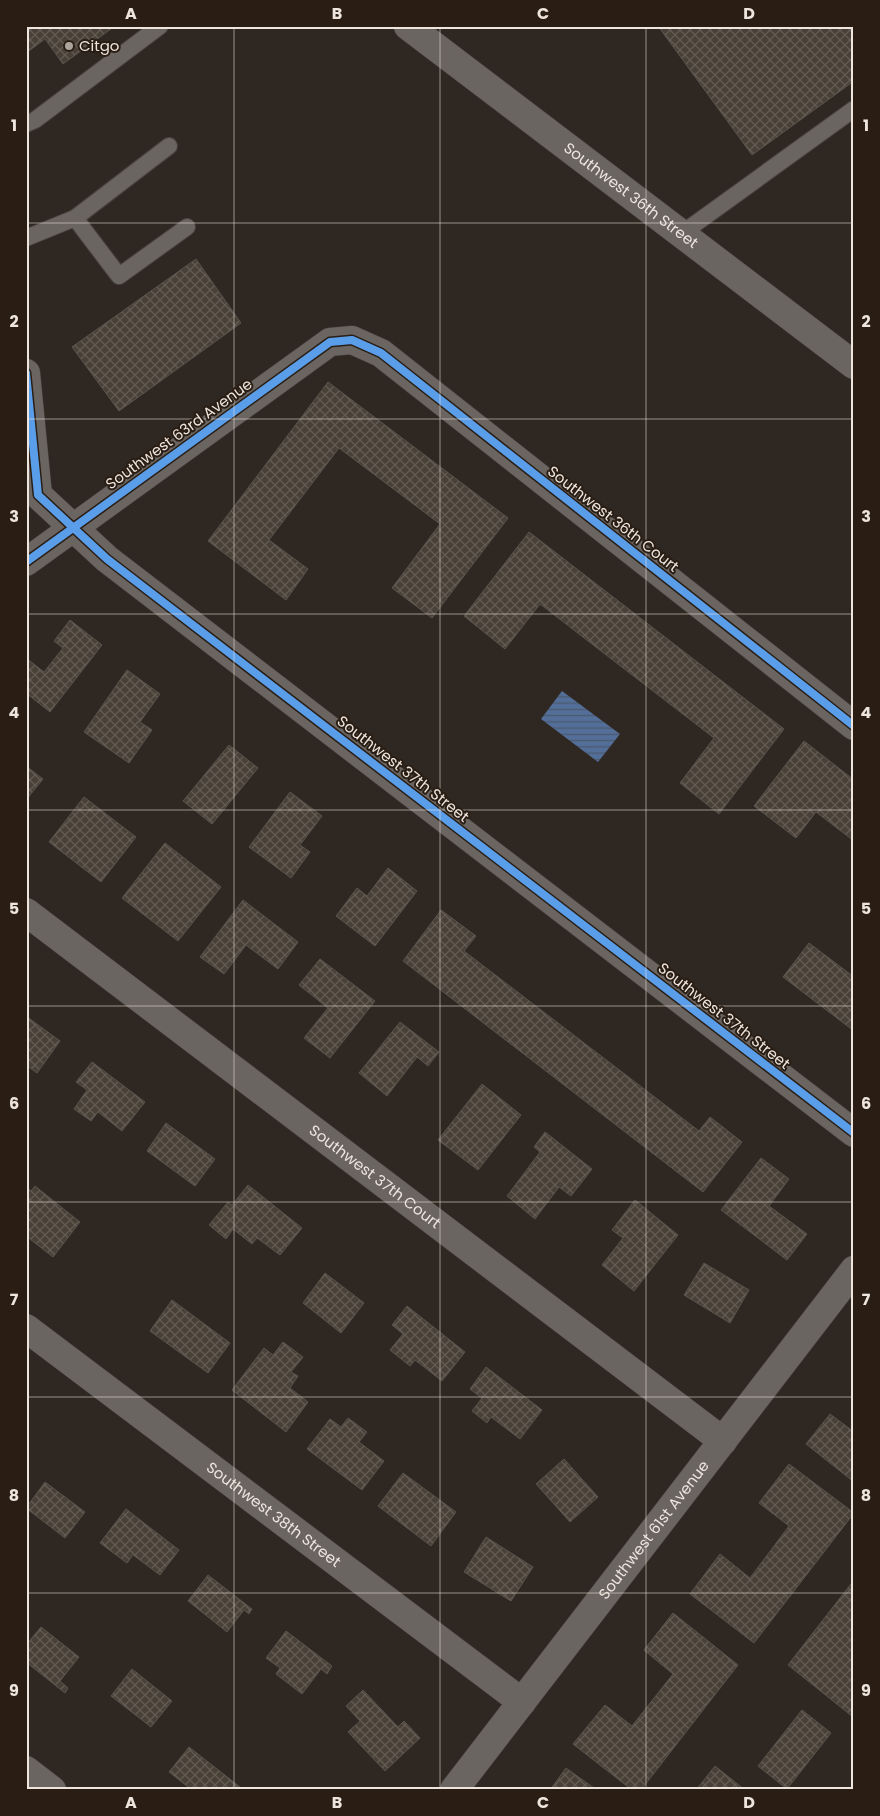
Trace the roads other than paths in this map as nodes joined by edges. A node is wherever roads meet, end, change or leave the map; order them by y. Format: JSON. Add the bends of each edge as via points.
{"nodes":[{"id":1,"x":160,"y":26,"type":"edge"},
{"id":2,"x":408,"y":26,"type":"edge"},
{"id":3,"x":854,"y":109,"type":"edge"},
{"id":4,"x":26,"y":124,"type":"edge"},
{"id":5,"x":169,"y":146,"type":"dead end"},
{"id":6,"x":75,"y":218,"type":"junction"},
{"id":7,"x":187,"y":227,"type":"dead end"},
{"id":8,"x":681,"y":234,"type":"junction"},
{"id":9,"x":26,"y":238,"type":"edge"},
{"id":10,"x":352,"y":340,"type":"joint"},
{"id":11,"x":854,"y":365,"type":"edge"},
{"id":12,"x":26,"y":373,"type":"edge"},
{"id":13,"x":73,"y":528,"type":"junction"},
{"id":14,"x":26,"y":562,"type":"edge"},
{"id":15,"x":854,"y":726,"type":"edge"},
{"id":16,"x":26,"y":912,"type":"edge"},
{"id":17,"x":854,"y":1133,"type":"edge"},
{"id":18,"x":854,"y":1270,"type":"edge"},
{"id":19,"x":26,"y":1328,"type":"edge"},
{"id":20,"x":723,"y":1441,"type":"junction"},
{"id":21,"x":522,"y":1702,"type":"junction"},
{"id":22,"x":26,"y":1770,"type":"edge"},
{"id":23,"x":52,"y":1790,"type":"edge"},
{"id":24,"x":454,"y":1790,"type":"edge"}],
"edges":[{"from":1,"to":4,"type":"lane"},
{"from":2,"to":8,"type":"street","name":"Southwest 36th Street"},
{"from":3,"to":8,"type":"lane"},
{"from":5,"to":6,"type":"lane"},
{"from":6,"to":7,"type":"lane","via":[[119,276]]},
{"from":6,"to":9,"type":"lane"},
{"from":8,"to":11,"type":"street","name":"Southwest 36th Street"},
{"from":10,"to":13,"type":"street","name":"Southwest 63rd Avenue","via":[[330,342]]},
{"from":10,"to":15,"type":"street","name":"Southwest 36th Court","via":[[381,353]]},
{"from":12,"to":13,"type":"street","name":"Southwest 37th Street","via":[[38,495]]},
{"from":13,"to":14,"type":"street","name":"Southwest 63rd Avenue"},
{"from":13,"to":17,"type":"street","name":"Southwest 37th Street","via":[[107,559]]},
{"from":16,"to":20,"type":"street","name":"Southwest 37th Court"},
{"from":18,"to":20,"type":"street","name":"Southwest 61st Avenue"},
{"from":19,"to":21,"type":"street","name":"Southwest 38th Street"},
{"from":20,"to":21,"type":"street","name":"Southwest 61st Avenue"},
{"from":21,"to":24,"type":"street","name":"Southwest 61st Avenue"},
{"from":22,"to":23,"type":"street"}]}
